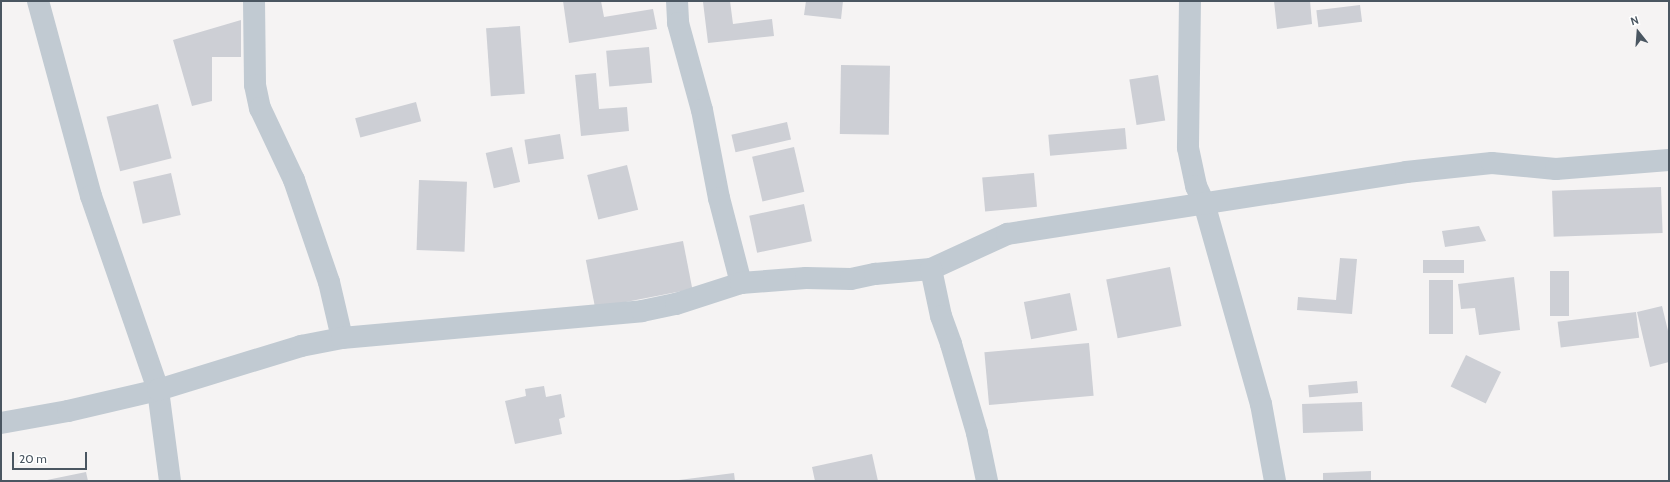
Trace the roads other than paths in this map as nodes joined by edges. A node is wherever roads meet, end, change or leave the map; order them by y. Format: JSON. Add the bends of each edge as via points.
{"nodes":[{"id":1,"x":38,"y":1,"type":"edge"},
{"id":2,"x":254,"y":1,"type":"edge"},
{"id":3,"x":676,"y":1,"type":"edge"},
{"id":4,"x":1190,"y":1,"type":"edge"},
{"id":5,"x":1669,"y":160,"type":"edge"},
{"id":6,"x":1204,"y":203,"type":"junction"},
{"id":7,"x":931,"y":269,"type":"junction"},
{"id":8,"x":741,"y":283,"type":"junction"},
{"id":9,"x":342,"y":338,"type":"junction"},
{"id":10,"x":158,"y":390,"type":"junction"},
{"id":11,"x":1,"y":423,"type":"edge"},
{"id":12,"x":170,"y":481,"type":"edge"},
{"id":13,"x":987,"y":481,"type":"edge"},
{"id":14,"x":1275,"y":481,"type":"edge"}],
"edges":[{"from":1,"to":10,"type":"street","via":[[91,196]]},
{"from":2,"to":9,"type":"street","via":[[255,85],[260,108],[294,180],[329,282]]},
{"from":3,"to":8,"type":"street","via":[[678,23],[702,110],[719,198]]},
{"from":4,"to":6,"type":"street","via":[[1188,148],[1196,186]]},
{"from":5,"to":6,"type":"street","via":[[1556,169],[1492,163],[1406,172]]},
{"from":6,"to":7,"type":"street","via":[[1007,234]]},
{"from":6,"to":14,"type":"street","via":[[1261,404]]},
{"from":7,"to":8,"type":"street","via":[[851,279],[806,278]]},
{"from":7,"to":13,"type":"street","via":[[940,316],[951,344],[977,433]]},
{"from":8,"to":9,"type":"street","via":[[676,304],[642,311]]},
{"from":9,"to":10,"type":"street","via":[[300,346]]},
{"from":10,"to":11,"type":"street","via":[[68,411]]},
{"from":10,"to":12,"type":"street"}]}
